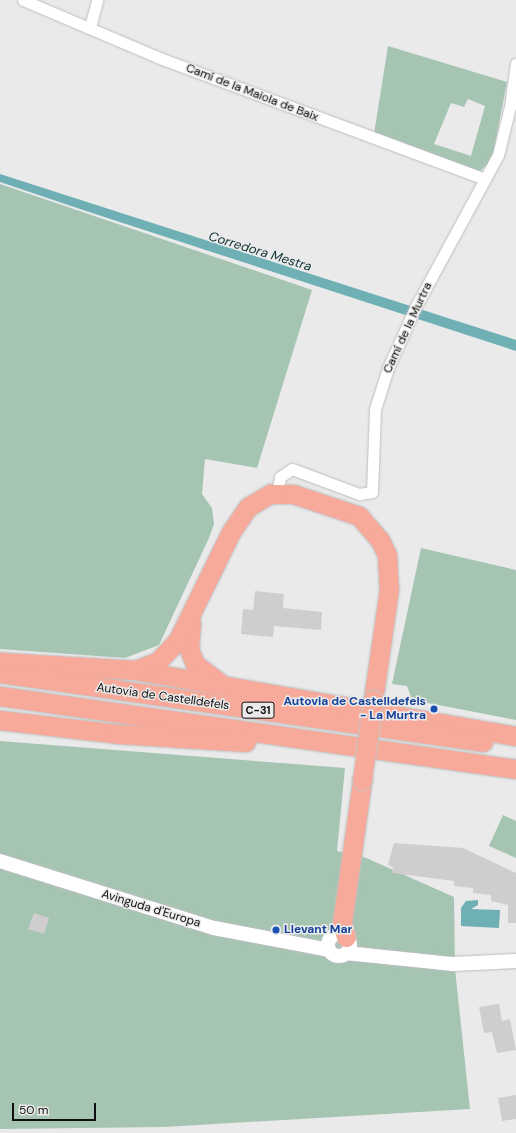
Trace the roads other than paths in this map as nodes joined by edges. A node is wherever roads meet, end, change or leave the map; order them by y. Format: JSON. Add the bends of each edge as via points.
{"nodes":[{"id":1,"x":23,"y":0,"type":"edge"},
{"id":2,"x":97,"y":0,"type":"edge"},
{"id":3,"x":90,"y":27,"type":"junction"},
{"id":4,"x":516,"y":63,"type":"edge"},
{"id":5,"x":483,"y":178,"type":"junction"},
{"id":6,"x":277,"y":493,"type":"junction"},
{"id":7,"x":192,"y":616,"type":"junction"},
{"id":8,"x":0,"y":662,"type":"edge"},
{"id":9,"x":134,"y":670,"type":"junction"},
{"id":10,"x":0,"y":673,"type":"edge"},
{"id":11,"x":230,"y":686,"type":"junction"},
{"id":12,"x":0,"y":696,"type":"edge"},
{"id":13,"x":0,"y":720,"type":"edge"},
{"id":14,"x":516,"y":736,"type":"edge"},
{"id":15,"x":353,"y":746,"type":"junction"},
{"id":16,"x":516,"y":747,"type":"edge"},
{"id":17,"x":516,"y":769,"type":"edge"},
{"id":18,"x":0,"y":861,"type":"edge"},
{"id":19,"x":339,"y":940,"type":"junction"},
{"id":20,"x":516,"y":961,"type":"edge"}],
"edges":[{"from":1,"to":3,"type":"street","name":"Camí de la Maiola de Baix"},
{"from":2,"to":3,"type":"street"},
{"from":3,"to":5,"type":"street","name":"Camí de la Maiola de Baix","via":[[157,57]]},
{"from":4,"to":5,"type":"street","name":"Camí de la Murtra","via":[[510,107],[498,155]]},
{"from":5,"to":6,"type":"street","name":"Camí de la Murtra","via":[[416,306],[388,368],[375,409],[372,492],[359,494],[292,469],[280,477]]},
{"from":6,"to":7,"type":"highway","via":[[261,496],[240,516]]},
{"from":6,"to":19,"type":"highway","bridge":true,"via":[[293,494],[359,516],[380,540],[386,555],[389,588]]},
{"from":7,"to":9,"type":"highway","via":[[170,650],[158,662]]},
{"from":7,"to":11,"type":"highway","via":[[188,638],[195,664],[206,675]]},
{"from":8,"to":9,"type":"highway"},
{"from":9,"to":11,"type":"highway"},
{"from":10,"to":16,"type":"highway","name":"Autovia de Castelldefels","number":"C-31"},
{"from":11,"to":14,"type":"highway"},
{"from":12,"to":15,"type":"highway","name":"Autovia de Castelldefels","number":"C-31"},
{"from":13,"to":15,"type":"highway","via":[[127,735],[289,746]]},
{"from":15,"to":17,"type":"highway","name":"Autovia de Castelldefels","number":"C-31"},
{"from":18,"to":19,"type":"street","name":"Avinguda d'Europa","via":[[214,928],[304,947]]},
{"from":19,"to":20,"type":"street","name":"Avinguda d'Europa","via":[[365,953],[453,964]]}]}
